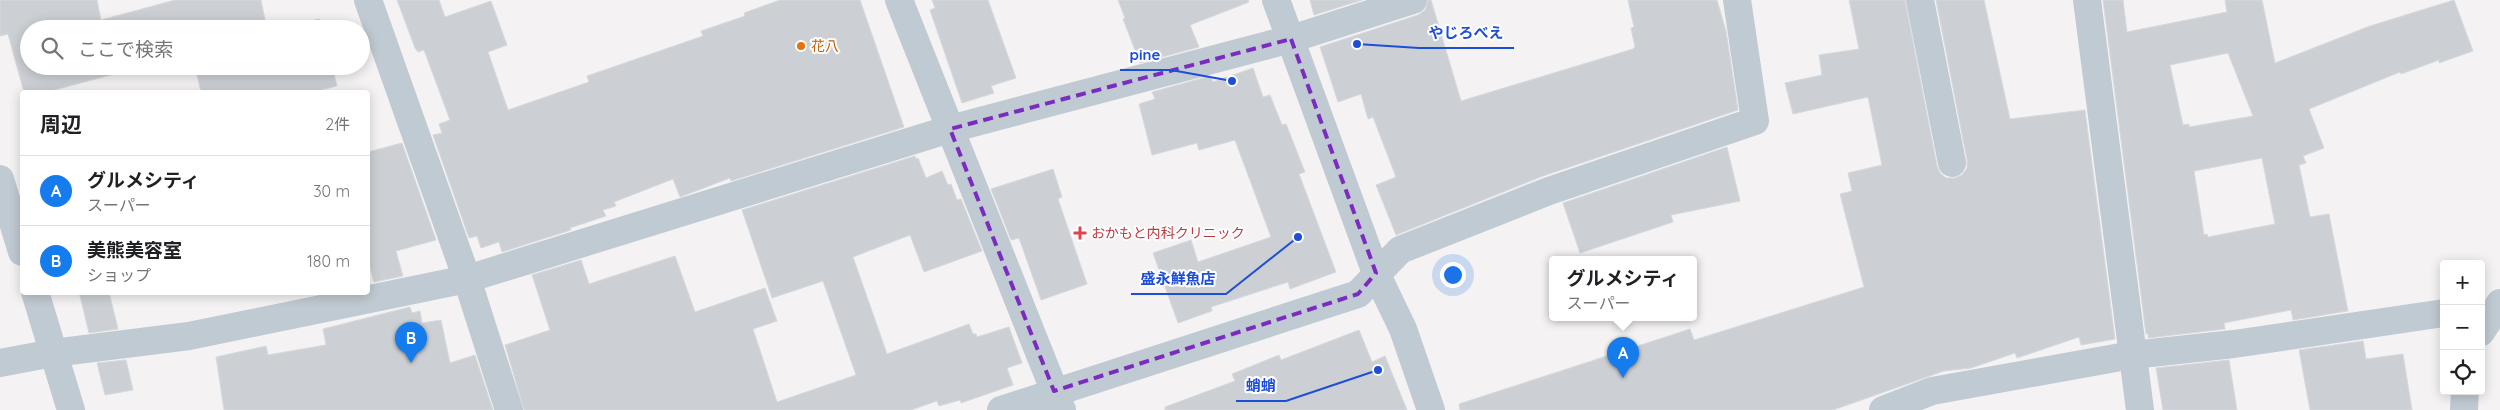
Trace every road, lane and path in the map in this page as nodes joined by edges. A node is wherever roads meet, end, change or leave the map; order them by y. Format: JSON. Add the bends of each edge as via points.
{"nodes":[{"id":1,"x":368,"y":0,"type":"edge"},
{"id":2,"x":899,"y":0,"type":"edge"},
{"id":3,"x":1276,"y":0,"type":"edge"},
{"id":4,"x":1413,"y":0,"type":"edge"},
{"id":5,"x":1737,"y":0,"type":"edge"},
{"id":6,"x":1920,"y":0,"type":"edge"},
{"id":7,"x":2087,"y":0,"type":"edge"},
{"id":8,"x":1291,"y":39,"type":"junction"},
{"id":9,"x":950,"y":129,"type":"junction"},
{"id":10,"x":1952,"y":163,"type":"dead end"},
{"id":11,"x":0,"y":179,"type":"edge"},
{"id":12,"x":20,"y":245,"type":"edge"},
{"id":13,"x":1376,"y":273,"type":"junction"},
{"id":14,"x":467,"y":279,"type":"junction"},
{"id":15,"x":36,"y":295,"type":"edge"},
{"id":16,"x":2493,"y":305,"type":"edge"},
{"id":17,"x":2440,"y":314,"type":"edge"},
{"id":18,"x":2485,"y":323,"type":"edge"},
{"id":19,"x":53,"y":353,"type":"junction"},
{"id":20,"x":2132,"y":355,"type":"junction"},
{"id":21,"x":0,"y":363,"type":"edge"},
{"id":22,"x":2464,"y":395,"type":"edge"},
{"id":23,"x":1058,"y":401,"type":"edge"},
{"id":24,"x":71,"y":410,"type":"edge"},
{"id":25,"x":510,"y":410,"type":"edge"},
{"id":26,"x":1001,"y":410,"type":"edge"},
{"id":27,"x":1431,"y":410,"type":"edge"},
{"id":28,"x":1883,"y":410,"type":"edge"},
{"id":29,"x":2140,"y":410,"type":"edge"},
{"id":30,"x":2464,"y":410,"type":"edge"}],
"edges":[{"from":1,"to":14,"type":"street"},
{"from":2,"to":9,"type":"street"},
{"from":3,"to":8,"type":"street"},
{"from":4,"to":8,"type":"street"},
{"from":5,"to":13,"type":"street","via":[[1755,121],[1549,191],[1400,250]]},
{"from":6,"to":10,"type":"street"},
{"from":7,"to":20,"type":"street"},
{"from":8,"to":9,"type":"street"},
{"from":8,"to":13,"type":"street"},
{"from":9,"to":14,"type":"street"},
{"from":9,"to":23,"type":"street"},
{"from":11,"to":12,"type":"street"},
{"from":13,"to":23,"type":"street","via":[[1358,294]]},
{"from":13,"to":27,"type":"street","via":[[1403,329]]},
{"from":14,"to":19,"type":"street","via":[[189,336]]},
{"from":14,"to":25,"type":"street"},
{"from":15,"to":19,"type":"street"},
{"from":16,"to":18,"type":"street"},
{"from":17,"to":20,"type":"street","via":[[2234,344]]},
{"from":19,"to":21,"type":"street"},
{"from":19,"to":24,"type":"street"},
{"from":20,"to":28,"type":"street","via":[[1932,391]]},
{"from":20,"to":29,"type":"street"},
{"from":22,"to":30,"type":"street"},
{"from":23,"to":26,"type":"street"}]}
